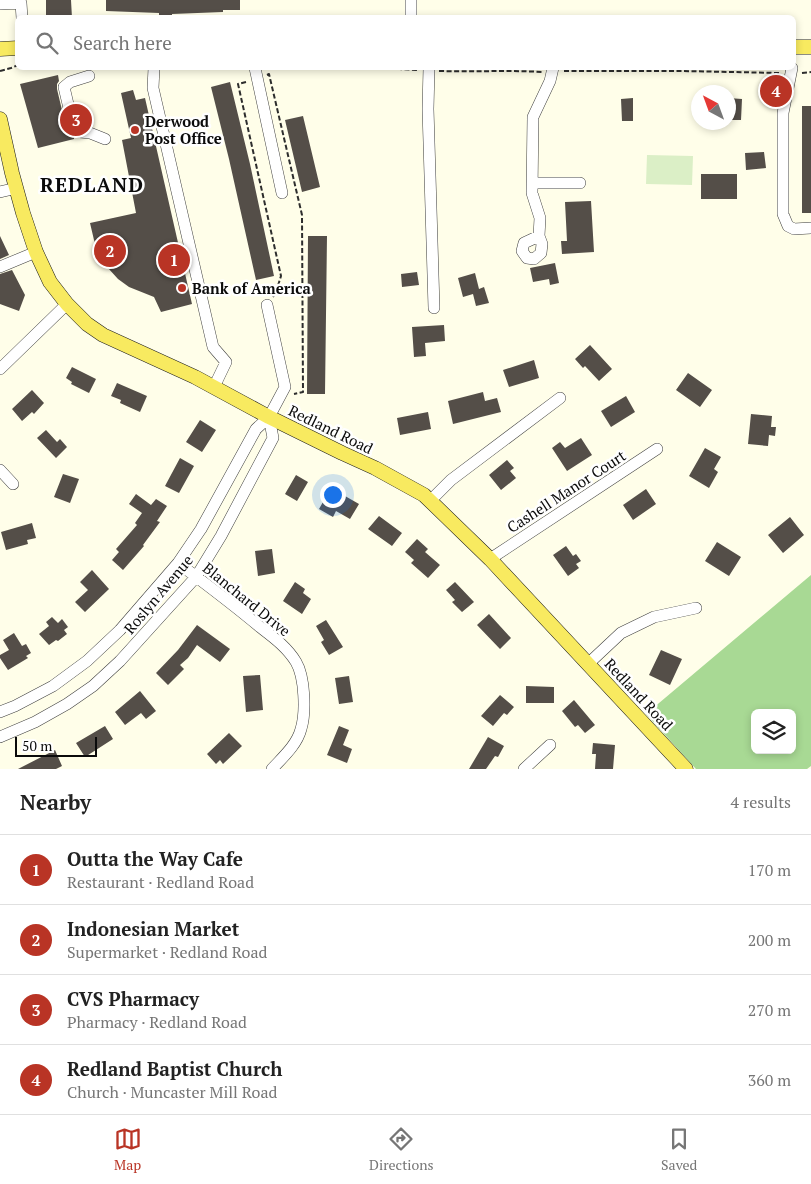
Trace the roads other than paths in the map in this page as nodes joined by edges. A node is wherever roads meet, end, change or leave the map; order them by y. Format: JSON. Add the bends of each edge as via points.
{"nodes":[{"id":1,"x":411,"y":0,"type":"edge"},
{"id":2,"x":0,"y":4,"type":"edge"},
{"id":3,"x":22,"y":15,"type":"edge"},
{"id":4,"x":411,"y":15,"type":"edge"},
{"id":5,"x":796,"y":47,"type":"edge"},
{"id":6,"x":811,"y":47,"type":"edge"},
{"id":7,"x":15,"y":48,"type":"edge"},
{"id":8,"x":0,"y":49,"type":"edge"},
{"id":9,"x":154,"y":70,"type":"edge"},
{"id":10,"x":429,"y":70,"type":"edge"},
{"id":11,"x":553,"y":70,"type":"edge"},
{"id":12,"x":791,"y":70,"type":"edge"},
{"id":13,"x":256,"y":73,"type":"edge"},
{"id":14,"x":89,"y":76,"type":"dead end"},
{"id":15,"x":0,"y":119,"type":"edge"},
{"id":16,"x":105,"y":139,"type":"dead end"},
{"id":17,"x":580,"y":182,"type":"dead end"},
{"id":18,"x":532,"y":183,"type":"junction"},
{"id":19,"x":17,"y":188,"type":"junction"},
{"id":20,"x":0,"y":192,"type":"edge"},
{"id":21,"x":282,"y":193,"type":"dead end"},
{"id":22,"x":811,"y":228,"type":"edge"},
{"id":23,"x":539,"y":236,"type":"dead end"},
{"id":24,"x":36,"y":252,"type":"junction"},
{"id":25,"x":0,"y":267,"type":"edge"},
{"id":26,"x":67,"y":304,"type":"junction"},
{"id":27,"x":267,"y":305,"type":"road end"},
{"id":28,"x":434,"y":308,"type":"dead end"},
{"id":29,"x":0,"y":369,"type":"edge"},
{"id":30,"x":214,"y":387,"type":"junction"},
{"id":31,"x":560,"y":398,"type":"dead end"},
{"id":32,"x":270,"y":417,"type":"junction"},
{"id":33,"x":657,"y":449,"type":"dead end"},
{"id":34,"x":0,"y":470,"type":"edge"},
{"id":35,"x":14,"y":484,"type":"dead end"},
{"id":36,"x":430,"y":501,"type":"junction"},
{"id":37,"x":490,"y":559,"type":"junction"},
{"id":38,"x":178,"y":563,"type":"junction"},
{"id":39,"x":196,"y":577,"type":"junction"},
{"id":40,"x":696,"y":608,"type":"dead end"},
{"id":41,"x":589,"y":663,"type":"junction"},
{"id":42,"x":0,"y":712,"type":"edge"},
{"id":43,"x":0,"y":737,"type":"edge"},
{"id":44,"x":550,"y":745,"type":"dead end"},
{"id":45,"x":272,"y":769,"type":"edge"},
{"id":46,"x":524,"y":769,"type":"edge"},
{"id":47,"x":686,"y":769,"type":"edge"}],
"edges":[{"from":1,"to":4,"type":"street"},
{"from":2,"to":3,"type":"street","via":[[21,3]]},
{"from":5,"to":6,"type":"main road"},
{"from":7,"to":8,"type":"main road"},
{"from":9,"to":30,"type":"street","via":[[153,88],[213,348],[226,362]]},
{"from":10,"to":28,"type":"street"},
{"from":11,"to":18,"type":"street","via":[[533,117]]},
{"from":12,"to":22,"type":"street","via":[[782,113],[783,214],[788,226]]},
{"from":13,"to":21,"type":"street"},
{"from":14,"to":16,"type":"street","via":[[64,87],[72,121],[80,132]]},
{"from":15,"to":19,"type":"main road","name":"Redland Road"},
{"from":17,"to":18,"type":"street"},
{"from":18,"to":23,"type":"street","via":[[540,218]]},
{"from":19,"to":20,"type":"street"},
{"from":19,"to":24,"type":"main road","name":"Redland Road"},
{"from":24,"to":25,"type":"street"},
{"from":24,"to":26,"type":"main road","name":"Redland Road","via":[[50,282]]},
{"from":26,"to":29,"type":"street"},
{"from":26,"to":30,"type":"main road","name":"Redland Road","via":[[103,335]]},
{"from":27,"to":32,"type":"street","name":"Roslyn Avenue","via":[[285,387]]},
{"from":30,"to":32,"type":"main road","name":"Redland Road"},
{"from":31,"to":36,"type":"street","via":[[451,480]]},
{"from":32,"to":36,"type":"main road","name":"Redland Road","via":[[376,468]]},
{"from":32,"to":38,"type":"street","name":"Roslyn Avenue","via":[[256,429],[201,529]]},
{"from":32,"to":39,"type":"street","name":"Roslyn Avenue","via":[[273,438]]},
{"from":33,"to":37,"type":"street","name":"Cashell Manor Court"},
{"from":34,"to":35,"type":"street"},
{"from":36,"to":37,"type":"main road","name":"Redland Road"},
{"from":37,"to":41,"type":"main road","name":"Redland Road"},
{"from":38,"to":39,"type":"street","name":"Blanchard Drive"},
{"from":38,"to":42,"type":"street","name":"Roslyn Avenue","via":[[120,630],[87,660],[52,686]]},
{"from":39,"to":43,"type":"street","name":"Roslyn Avenue","via":[[93,686],[43,718]]},
{"from":39,"to":45,"type":"street","name":"Blanchard Drive","via":[[282,645],[296,662],[303,682],[301,730],[290,749]]},
{"from":40,"to":41,"type":"street","via":[[654,618],[621,633]]},
{"from":41,"to":47,"type":"main road","name":"Redland Road"},
{"from":44,"to":46,"type":"street"}]}
